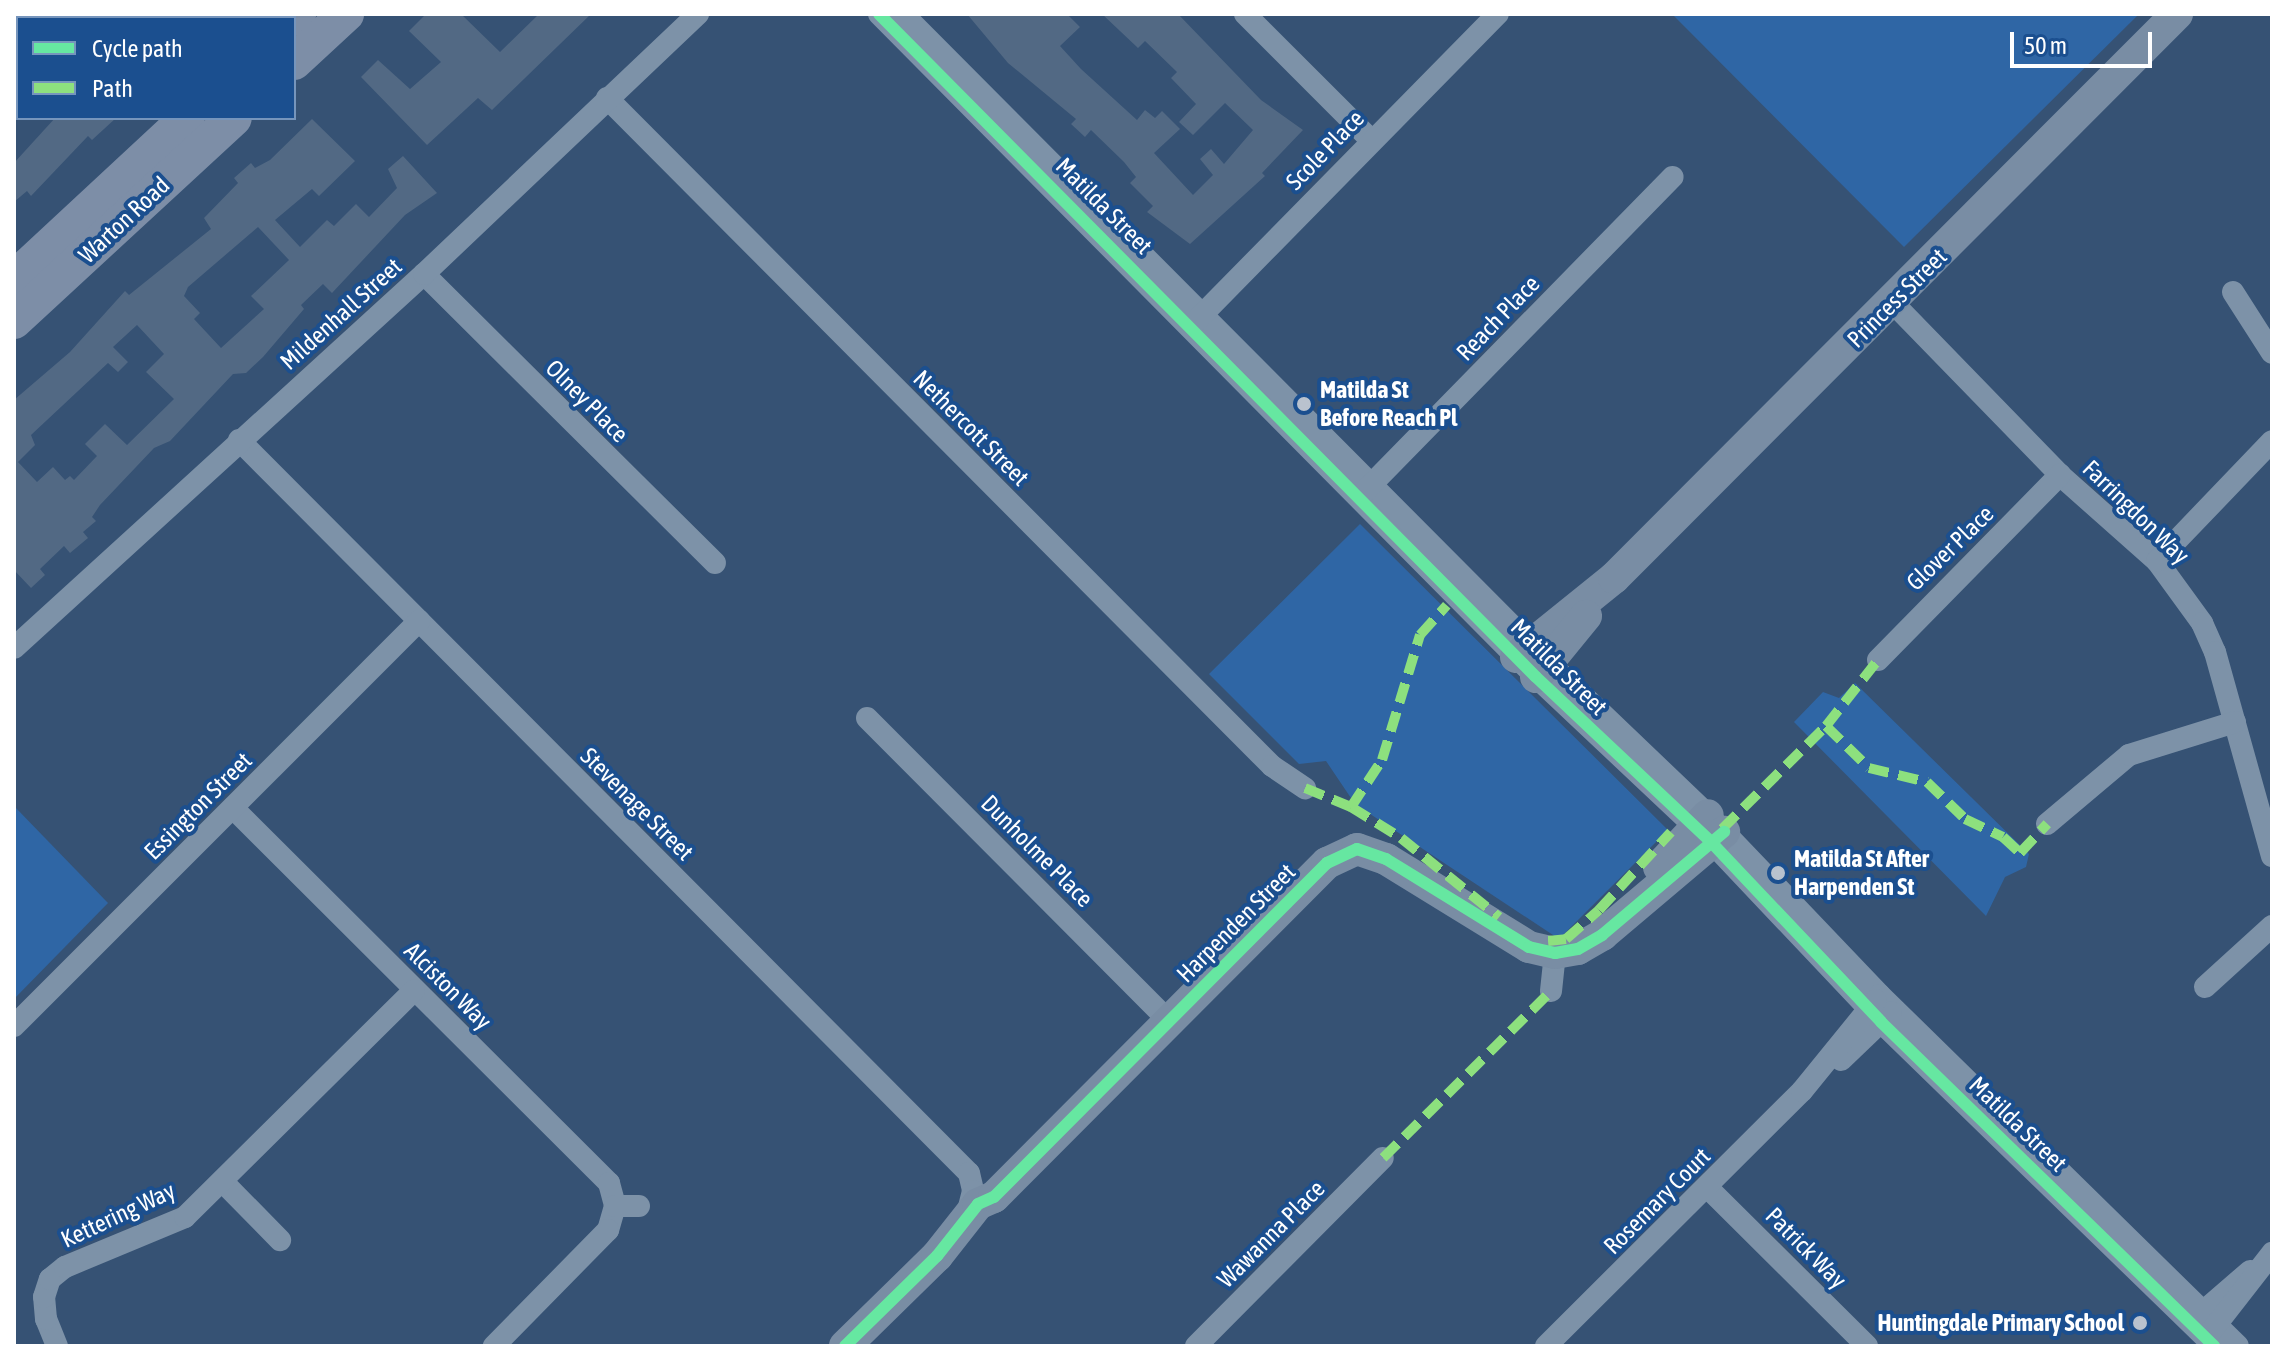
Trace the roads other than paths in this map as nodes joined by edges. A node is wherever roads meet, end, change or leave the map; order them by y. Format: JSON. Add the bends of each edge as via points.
{"nodes":[{"id":1,"x":346,"y":14,"type":"edge"},
{"id":2,"x":698,"y":14,"type":"edge"},
{"id":3,"x":879,"y":14,"type":"edge"},
{"id":4,"x":903,"y":14,"type":"edge"},
{"id":5,"x":1245,"y":14,"type":"edge"},
{"id":6,"x":1498,"y":14,"type":"edge"},
{"id":7,"x":2177,"y":14,"type":"edge"},
{"id":8,"x":296,"y":60,"type":"edge"},
{"id":9,"x":607,"y":98,"type":"junction"},
{"id":10,"x":185,"y":120,"type":"edge"},
{"id":11,"x":232,"y":120,"type":"edge"},
{"id":12,"x":1371,"y":140,"type":"junction"},
{"id":13,"x":1673,"y":177,"type":"dead end"},
{"id":14,"x":424,"y":274,"type":"junction"},
{"id":15,"x":14,"y":279,"type":"edge"},
{"id":16,"x":2233,"y":292,"type":"dead end"},
{"id":17,"x":1893,"y":303,"type":"junction"},
{"id":18,"x":1198,"y":319,"type":"junction"},
{"id":19,"x":14,"y":321,"type":"edge"},
{"id":20,"x":2272,"y":353,"type":"edge"},
{"id":21,"x":239,"y":440,"type":"junction"},
{"id":22,"x":2272,"y":441,"type":"edge"},
{"id":23,"x":2060,"y":475,"type":"junction"},
{"id":24,"x":1367,"y":489,"type":"junction"},
{"id":25,"x":2157,"y":561,"type":"junction"},
{"id":26,"x":715,"y":563,"type":"dead end"},
{"id":27,"x":419,"y":621,"type":"junction"},
{"id":28,"x":14,"y":648,"type":"edge"},
{"id":29,"x":1533,"y":660,"type":"junction"},
{"id":30,"x":1878,"y":660,"type":"dead end"},
{"id":31,"x":867,"y":718,"type":"dead end"},
{"id":32,"x":2235,"y":722,"type":"junction"},
{"id":33,"x":1305,"y":788,"type":"dead end"},
{"id":34,"x":233,"y":808,"type":"junction"},
{"id":35,"x":2047,"y":824,"type":"dead end"},
{"id":36,"x":1710,"y":829,"type":"junction"},
{"id":37,"x":2272,"y":856,"type":"edge"},
{"id":38,"x":2272,"y":926,"type":"edge"},
{"id":39,"x":1555,"y":953,"type":"junction"},
{"id":40,"x":2205,"y":987,"type":"dead end"},
{"id":41,"x":414,"y":990,"type":"junction"},
{"id":42,"x":1551,"y":991,"type":"dead end"},
{"id":43,"x":1881,"y":1009,"type":"junction"},
{"id":44,"x":1169,"y":1021,"type":"junction"},
{"id":45,"x":14,"y":1026,"type":"edge"},
{"id":46,"x":1383,"y":1158,"type":"dead end"},
{"id":47,"x":222,"y":1181,"type":"junction"},
{"id":48,"x":1708,"y":1188,"type":"junction"},
{"id":49,"x":994,"y":1197,"type":"junction"},
{"id":50,"x":615,"y":1206,"type":"junction"},
{"id":51,"x":639,"y":1206,"type":"dead end"},
{"id":52,"x":967,"y":1216,"type":"junction"},
{"id":53,"x":280,"y":1240,"type":"dead end"},
{"id":54,"x":2272,"y":1252,"type":"edge"},
{"id":55,"x":937,"y":1256,"type":"junction"},
{"id":56,"x":2206,"y":1329,"type":"edge"},
{"id":57,"x":858,"y":1342,"type":"edge"},
{"id":58,"x":501,"y":1344,"type":"edge"},
{"id":59,"x":57,"y":1346,"type":"edge"},
{"id":60,"x":1196,"y":1346,"type":"edge"},
{"id":61,"x":1546,"y":1346,"type":"edge"},
{"id":62,"x":1867,"y":1346,"type":"edge"},
{"id":63,"x":2238,"y":1346,"type":"edge"}],
"edges":[{"from":1,"to":8,"type":"main road"},
{"from":2,"to":9,"type":"street","name":"Mildenhall Street"},
{"from":3,"to":18,"type":"street","name":"Matilda Street"},
{"from":4,"to":18,"type":"street","name":"Matilda Street"},
{"from":5,"to":12,"type":"street"},
{"from":6,"to":12,"type":"street","name":"Scole Place"},
{"from":7,"to":17,"type":"street","name":"Princess Street"},
{"from":9,"to":14,"type":"street","name":"Mildenhall Street"},
{"from":9,"to":33,"type":"street","name":"Nethercott Street","via":[[1272,766]]},
{"from":10,"to":15,"type":"main road","name":"Warton Road"},
{"from":11,"to":19,"type":"main road","name":"Warton Road"},
{"from":12,"to":18,"type":"street","name":"Scole Place"},
{"from":13,"to":24,"type":"street","name":"Reach Place"},
{"from":14,"to":21,"type":"street","name":"Mildenhall Street"},
{"from":14,"to":26,"type":"street","name":"Olney Place"},
{"from":16,"to":20,"type":"street"},
{"from":17,"to":23,"type":"street","name":"Farringdon Way"},
{"from":17,"to":29,"type":"street","name":"Princess Street"},
{"from":18,"to":24,"type":"street","name":"Matilda Street"},
{"from":21,"to":27,"type":"street","name":"Stevenage Street"},
{"from":21,"to":28,"type":"street","name":"Mildenhall Street"},
{"from":22,"to":25,"type":"street"},
{"from":23,"to":25,"type":"street","name":"Farringdon Way"},
{"from":23,"to":30,"type":"street","name":"Glover Place"},
{"from":24,"to":29,"type":"street","name":"Matilda Street"},
{"from":25,"to":32,"type":"street","name":"Farringdon Way","via":[[2202,623]]},
{"from":27,"to":34,"type":"street","name":"Essington Street"},
{"from":27,"to":52,"type":"street","name":"Stevenage Street","via":[[969,1173],[973,1191]]},
{"from":29,"to":36,"type":"street","name":"Matilda Street"},
{"from":31,"to":44,"type":"street","name":"Dunholme Place"},
{"from":32,"to":35,"type":"street","via":[[2129,755]]},
{"from":32,"to":37,"type":"street","name":"Farringdon Way"},
{"from":34,"to":41,"type":"street","name":"Alciston Way"},
{"from":34,"to":45,"type":"street","name":"Essington Street"},
{"from":36,"to":39,"type":"street","via":[[1602,935]]},
{"from":36,"to":43,"type":"street","name":"Matilda Street"},
{"from":38,"to":40,"type":"street"},
{"from":39,"to":42,"type":"street"},
{"from":39,"to":44,"type":"street","name":"Harpenden Street","via":[[1529,947],[1386,859],[1357,849],[1327,863]]},
{"from":41,"to":47,"type":"street","name":"Kettering Way"},
{"from":41,"to":50,"type":"street","name":"Alciston Way","via":[[609,1183]]},
{"from":43,"to":48,"type":"street","name":"Rosemary Court"},
{"from":43,"to":56,"type":"street","name":"Matilda Street"},
{"from":44,"to":49,"type":"street","name":"Harpenden Street"},
{"from":46,"to":60,"type":"street","name":"Wawanna Place"},
{"from":47,"to":53,"type":"street"},
{"from":47,"to":59,"type":"street","name":"Kettering Way","via":[[185,1217],[65,1267],[50,1279],[45,1308]]},
{"from":48,"to":61,"type":"street","name":"Rosemary Court"},
{"from":48,"to":62,"type":"street","name":"Patrick Way"},
{"from":49,"to":52,"type":"street","name":"Harpenden Street"},
{"from":49,"to":55,"type":"street","name":"Harpenden Street","via":[[990,1212],[954,1248]]},
{"from":50,"to":51,"type":"street"},
{"from":50,"to":58,"type":"street","via":[[608,1230]]},
{"from":52,"to":55,"type":"street","name":"Harpenden Street"},
{"from":54,"to":56,"type":"street"},
{"from":55,"to":57,"type":"street","name":"Harpenden Street"},
{"from":56,"to":63,"type":"street","name":"Matilda Street"}]}
